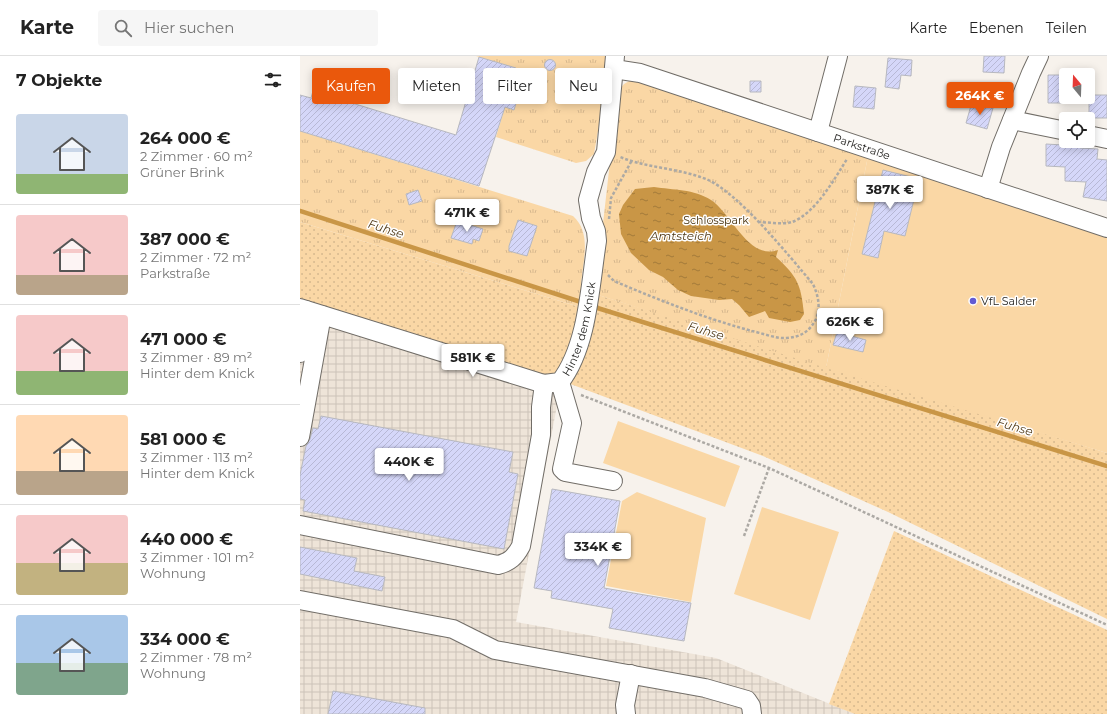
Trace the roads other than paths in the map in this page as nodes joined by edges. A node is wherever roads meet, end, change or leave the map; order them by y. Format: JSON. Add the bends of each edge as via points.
{"nodes":[{"id":1,"x":838,"y":56,"type":"edge"},
{"id":2,"x":1039,"y":56,"type":"edge"},
{"id":3,"x":615,"y":63,"type":"edge"},
{"id":4,"x":1012,"y":120,"type":"junction"},
{"id":5,"x":1059,"y":130,"type":"edge"},
{"id":6,"x":818,"y":132,"type":"junction"},
{"id":7,"x":1095,"y":136,"type":"edge"},
{"id":8,"x":1107,"y":139,"type":"edge"},
{"id":9,"x":988,"y":189,"type":"junction"},
{"id":10,"x":1107,"y":228,"type":"edge"},
{"id":11,"x":309,"y":311,"type":"edge"},
{"id":12,"x":300,"y":353,"type":"edge"},
{"id":13,"x":552,"y":383,"type":"junction"},
{"id":14,"x":300,"y":437,"type":"edge"},
{"id":15,"x":613,"y":482,"type":"dead end"},
{"id":16,"x":300,"y":526,"type":"edge"},
{"id":17,"x":300,"y":600,"type":"edge"},
{"id":18,"x":631,"y":674,"type":"junction"},
{"id":19,"x":626,"y":714,"type":"edge"},
{"id":20,"x":752,"y":714,"type":"edge"}],
"edges":[{"from":1,"to":6,"type":"street"},
{"from":2,"to":4,"type":"street"},
{"from":3,"to":6,"type":"street","name":"Parkstraße"},
{"from":3,"to":13,"type":"street","name":"Hinter dem Knick","via":[[606,152],[596,172],[588,200],[596,241],[586,313],[570,370]]},
{"from":4,"to":5,"type":"street"},
{"from":4,"to":9,"type":"street"},
{"from":6,"to":9,"type":"street","name":"Parkstraße"},
{"from":7,"to":8,"type":"street"},
{"from":9,"to":10,"type":"street","name":"Parkstraße"},
{"from":11,"to":12,"type":"street"},
{"from":11,"to":13,"type":"street"},
{"from":11,"to":14,"type":"street"},
{"from":13,"to":15,"type":"street","via":[[572,423],[562,469],[565,472]]},
{"from":13,"to":16,"type":"street","via":[[541,407],[541,435],[521,546],[507,563],[498,565]]},
{"from":17,"to":18,"type":"street","via":[[453,629],[495,650]]},
{"from":18,"to":19,"type":"street","via":[[625,705]]},
{"from":18,"to":20,"type":"street","via":[[705,688],[747,700],[752,706]]}]}
